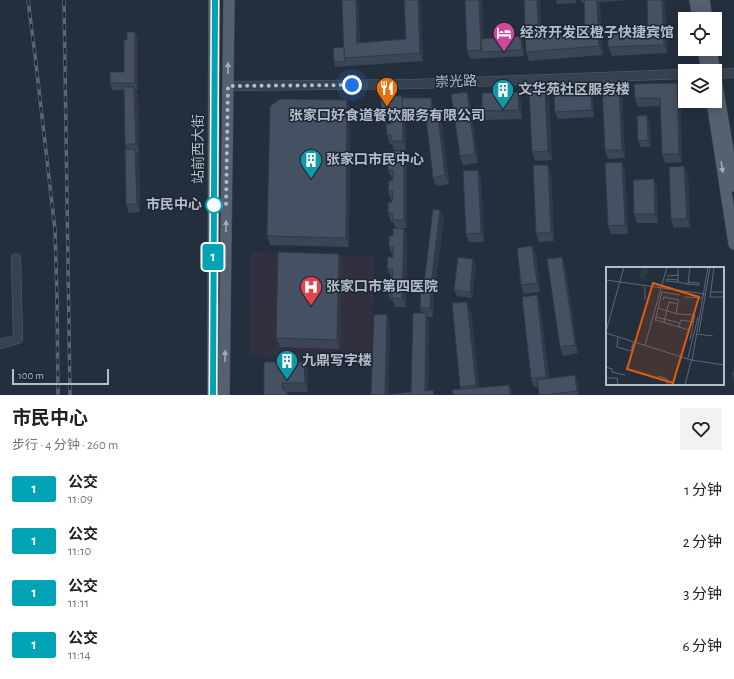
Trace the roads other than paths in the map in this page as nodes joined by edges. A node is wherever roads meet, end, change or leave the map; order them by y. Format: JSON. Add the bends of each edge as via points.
{"nodes":[{"id":1,"x":214,"y":0,"type":"edge"},
{"id":2,"x":229,"y":0,"type":"edge"},
{"id":3,"x":695,"y":0,"type":"edge"},
{"id":4,"x":704,"y":0,"type":"edge"},
{"id":5,"x":697,"y":12,"type":"edge"},
{"id":6,"x":706,"y":12,"type":"edge"},
{"id":7,"x":734,"y":73,"type":"edge"},
{"id":8,"x":678,"y":74,"type":"edge"},
{"id":9,"x":722,"y":74,"type":"edge"},
{"id":10,"x":228,"y":86,"type":"junction"},
{"id":11,"x":713,"y":108,"type":"edge"},
{"id":12,"x":721,"y":108,"type":"edge"},
{"id":13,"x":734,"y":186,"type":"edge"},
{"id":14,"x":734,"y":244,"type":"edge"},
{"id":15,"x":16,"y":258,"type":"dead end"},
{"id":16,"x":0,"y":344,"type":"edge"},
{"id":17,"x":213,"y":395,"type":"edge"},
{"id":18,"x":224,"y":395,"type":"edge"}],
"edges":[{"from":1,"to":17,"type":"main road","name":"站前西大街"},
{"from":10,"to":2,"type":"main road","name":"站前西大街","one_way":true},
{"from":3,"to":5,"type":"main road"},
{"from":4,"to":6,"type":"main road"},
{"from":7,"to":9,"type":"street"},
{"from":8,"to":10,"type":"street","name":"崇光路","via":[[415,84]]},
{"from":18,"to":10,"type":"main road","name":"站前西大街","one_way":true},
{"from":11,"to":14,"type":"main road","one_way":true},
{"from":12,"to":13,"type":"main road"},
{"from":15,"to":16,"type":"street","via":[[18,339]]}]}
